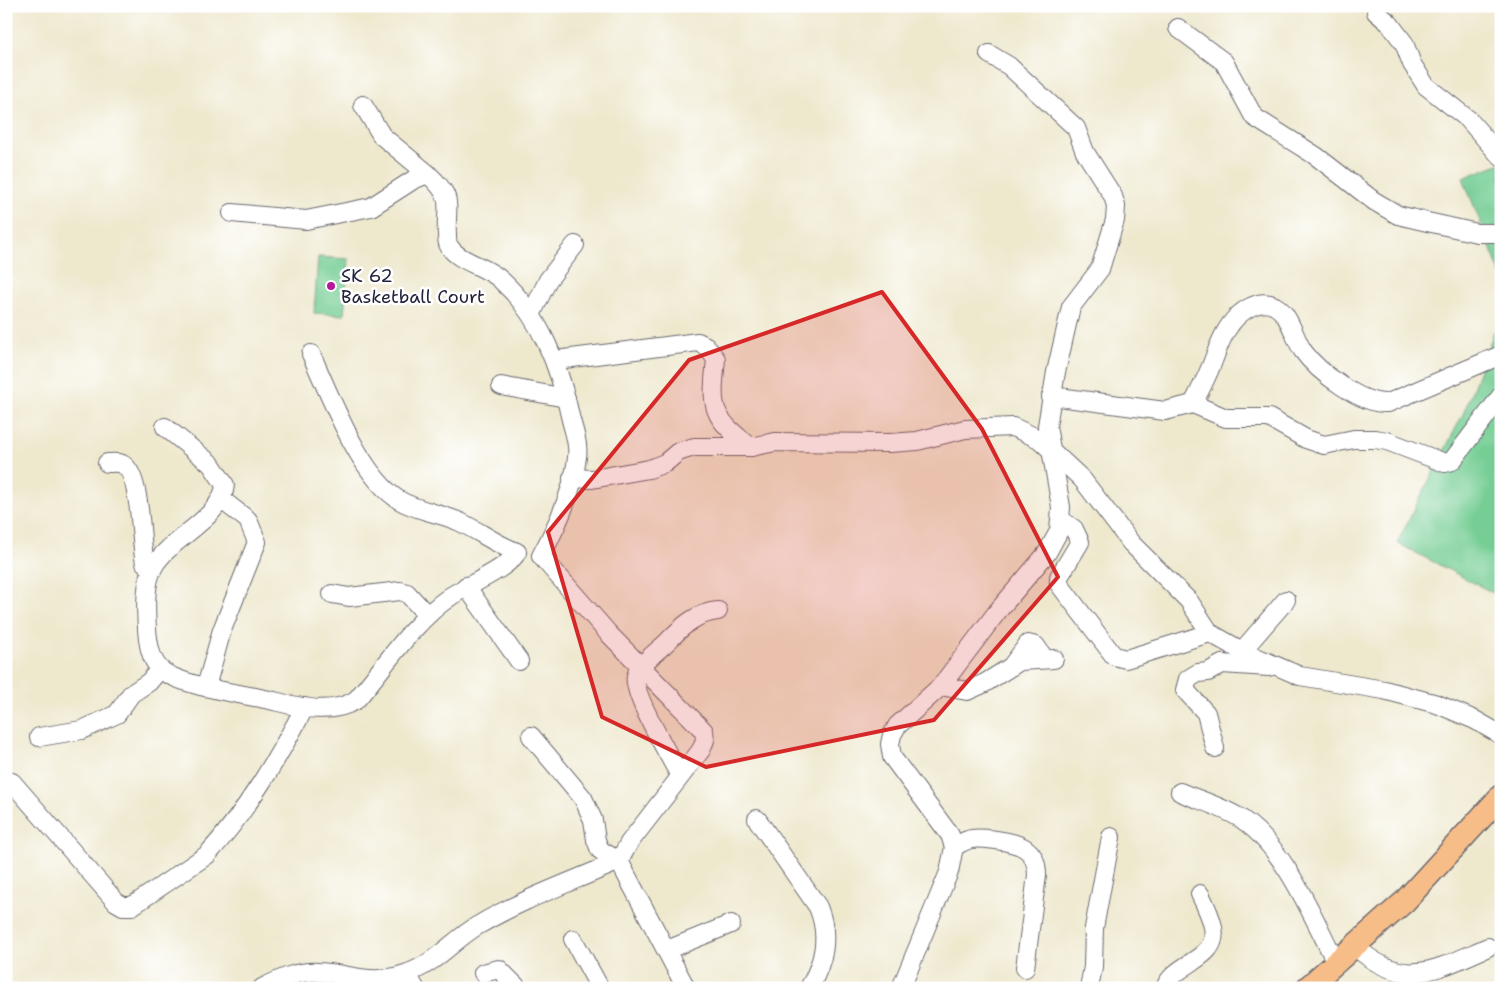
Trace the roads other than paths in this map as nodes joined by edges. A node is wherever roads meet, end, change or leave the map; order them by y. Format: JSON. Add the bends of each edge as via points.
{"nodes":[{"id":1,"x":1376,"y":12,"type":"dead end"},
{"id":2,"x":1178,"y":28,"type":"dead end"},
{"id":3,"x":989,"y":54,"type":"dead end"},
{"id":4,"x":362,"y":105,"type":"dead end"},
{"id":5,"x":1501,"y":157,"type":"edge"},
{"id":6,"x":428,"y":174,"type":"junction"},
{"id":7,"x":232,"y":213,"type":"dead end"},
{"id":8,"x":1501,"y":233,"type":"edge"},
{"id":9,"x":575,"y":245,"type":"dead end"},
{"id":10,"x":531,"y":316,"type":"junction"},
{"id":11,"x":311,"y":354,"type":"dead end"},
{"id":12,"x":1501,"y":355,"type":"edge"},
{"id":13,"x":556,"y":360,"type":"junction"},
{"id":14,"x":501,"y":386,"type":"dead end"},
{"id":15,"x":1052,"y":396,"type":"junction"},
{"id":16,"x":1501,"y":396,"type":"edge"},
{"id":17,"x":566,"y":398,"type":"junction"},
{"id":18,"x":1193,"y":404,"type":"junction"},
{"id":19,"x":165,"y":427,"type":"dead end"},
{"id":20,"x":751,"y":446,"type":"junction"},
{"id":21,"x":1051,"y":452,"type":"junction"},
{"id":22,"x":107,"y":463,"type":"dead end"},
{"id":23,"x":572,"y":478,"type":"junction"},
{"id":24,"x":222,"y":500,"type":"junction"},
{"id":25,"x":1062,"y":520,"type":"junction"},
{"id":26,"x":517,"y":552,"type":"junction"},
{"id":27,"x":541,"y":556,"type":"junction"},
{"id":28,"x":154,"y":565,"type":"junction"},
{"id":29,"x":466,"y":586,"type":"junction"},
{"id":30,"x":332,"y":594,"type":"dead end"},
{"id":31,"x":1286,"y":600,"type":"dead end"},
{"id":32,"x":718,"y":612,"type":"dead end"},
{"id":33,"x":427,"y":615,"type":"junction"},
{"id":34,"x":1210,"y":633,"type":"junction"},
{"id":35,"x":1242,"y":651,"type":"junction"},
{"id":36,"x":1049,"y":659,"type":"dead end"},
{"id":37,"x":519,"y":661,"type":"dead end"},
{"id":38,"x":642,"y":667,"type":"junction"},
{"id":39,"x":1280,"y":667,"type":"junction"},
{"id":40,"x":160,"y":669,"type":"junction"},
{"id":41,"x":941,"y":686,"type":"junction"},
{"id":42,"x":206,"y":687,"type":"junction"},
{"id":43,"x":305,"y":707,"type":"junction"},
{"id":44,"x":1501,"y":735,"type":"edge"},
{"id":45,"x":531,"y":736,"type":"dead end"},
{"id":46,"x":39,"y":737,"type":"dead end"},
{"id":47,"x":1214,"y":748,"type":"dead end"},
{"id":48,"x":680,"y":776,"type":"junction"},
{"id":49,"x":12,"y":782,"type":"dead end"},
{"id":50,"x":1180,"y":792,"type":"dead end"},
{"id":51,"x":1501,"y":796,"type":"edge"},
{"id":52,"x":757,"y":820,"type":"dead end"},
{"id":53,"x":1111,"y":837,"type":"dead end"},
{"id":54,"x":954,"y":846,"type":"junction"},
{"id":55,"x":619,"y":862,"type":"junction"},
{"id":56,"x":1200,"y":894,"type":"dead end"},
{"id":57,"x":731,"y":924,"type":"dead end"},
{"id":58,"x":573,"y":939,"type":"dead end"},
{"id":59,"x":1356,"y":947,"type":"junction"},
{"id":60,"x":1488,"y":947,"type":"dead end"},
{"id":61,"x":667,"y":950,"type":"junction"},
{"id":62,"x":1337,"y":964,"type":"junction"},
{"id":63,"x":1025,"y":968,"type":"dead end"},
{"id":64,"x":483,"y":973,"type":"dead end"},
{"id":65,"x":411,"y":981,"type":"edge"},
{"id":66,"x":262,"y":988,"type":"edge"},
{"id":67,"x":518,"y":988,"type":"edge"},
{"id":68,"x":600,"y":988,"type":"edge"},
{"id":69,"x":686,"y":988,"type":"edge"},
{"id":70,"x":809,"y":988,"type":"edge"},
{"id":71,"x":901,"y":988,"type":"edge"},
{"id":72,"x":1089,"y":988,"type":"edge"},
{"id":73,"x":1165,"y":988,"type":"edge"},
{"id":74,"x":1307,"y":988,"type":"edge"}],
"edges":[{"from":1,"to":5,"type":"street","via":[[1397,32],[1426,86],[1468,119]]},
{"from":2,"to":8,"type":"street","via":[[1224,62],[1254,117],[1305,148],[1374,201],[1398,215],[1422,222],[1477,233]]},
{"from":3,"to":15,"type":"street","via":[[1008,66],[1076,128],[1085,152],[1116,206],[1100,269],[1071,308]]},
{"from":4,"to":6,"type":"street","via":[[382,136]]},
{"from":6,"to":7,"type":"street","via":[[371,207],[306,220]]},
{"from":6,"to":10,"type":"street","via":[[447,195],[448,246],[502,280]]},
{"from":9,"to":10,"type":"street","via":[[548,280]]},
{"from":10,"to":13,"type":"street"},
{"from":11,"to":26,"type":"street","via":[[345,428],[384,489],[403,502],[461,522]]},
{"from":12,"to":18,"type":"street","via":[[1379,404],[1358,396],[1319,367],[1304,352],[1283,312],[1276,306],[1258,303],[1231,323],[1217,346]]},
{"from":13,"to":17,"type":"street"},
{"from":13,"to":20,"type":"street","via":[[698,342],[706,346],[716,359],[712,394],[717,416]]},
{"from":14,"to":17,"type":"street"},
{"from":15,"to":18,"type":"street","via":[[1165,411]]},
{"from":15,"to":21,"type":"street","via":[[1048,426]]},
{"from":16,"to":18,"type":"street","via":[[1452,460],[1445,463],[1375,438],[1324,445],[1306,439],[1269,418],[1226,418]]},
{"from":17,"to":23,"type":"street","via":[[578,455]]},
{"from":19,"to":24,"type":"street","via":[[220,474],[225,485]]},
{"from":20,"to":21,"type":"street","via":[[775,442],[908,442],[965,429],[1013,427],[1039,439]]},
{"from":20,"to":23,"type":"street","via":[[694,447],[648,469],[592,479]]},
{"from":21,"to":25,"type":"street"},
{"from":21,"to":34,"type":"street","via":[[1082,479],[1131,543],[1184,596]]},
{"from":22,"to":28,"type":"street","via":[[122,464],[128,469],[137,493],[145,564]]},
{"from":23,"to":27,"type":"street","via":[[560,519]]},
{"from":24,"to":28,"type":"street"},
{"from":24,"to":42,"type":"street","via":[[248,520],[257,542],[222,630]]},
{"from":25,"to":34,"type":"street","via":[[1074,529],[1080,542],[1059,577],[1060,584],[1114,656],[1126,659]]},
{"from":25,"to":41,"type":"street","via":[[1047,553]]},
{"from":26,"to":27,"type":"street"},
{"from":26,"to":29,"type":"street","via":[[512,560]]},
{"from":27,"to":38,"type":"street"},
{"from":28,"to":40,"type":"street","via":[[146,602],[148,644]]},
{"from":29,"to":33,"type":"street"},
{"from":29,"to":37,"type":"street"},
{"from":30,"to":33,"type":"street","via":[[349,596],[400,591],[407,593]]},
{"from":31,"to":35,"type":"street"},
{"from":32,"to":38,"type":"street","via":[[706,612],[685,624]]},
{"from":33,"to":43,"type":"street","via":[[356,700],[334,708]]},
{"from":34,"to":35,"type":"street"},
{"from":35,"to":39,"type":"street"},
{"from":36,"to":41,"type":"street","via":[[1036,646],[1028,644],[1013,664],[977,688],[967,691]]},
{"from":38,"to":48,"type":"street","via":[[636,675],[635,686]]},
{"from":38,"to":48,"type":"street","via":[[704,731],[701,750]]},
{"from":39,"to":44,"type":"street","via":[[1300,676],[1384,690],[1437,704]]},
{"from":39,"to":47,"type":"street","via":[[1222,664],[1188,679],[1185,690],[1206,713]]},
{"from":40,"to":42,"type":"street"},
{"from":40,"to":46,"type":"street","via":[[149,682],[131,694],[117,714],[82,730]]},
{"from":41,"to":54,"type":"street","via":[[898,726],[890,744],[899,770],[950,835]]},
{"from":42,"to":43,"type":"street"},
{"from":43,"to":49,"type":"street","via":[[261,784],[217,844],[132,906],[116,902]]},
{"from":45,"to":55,"type":"street","via":[[583,798],[593,820],[600,850]]},
{"from":48,"to":55,"type":"street","via":[[629,843]]},
{"from":50,"to":62,"type":"street","via":[[1226,811],[1259,834],[1293,879]]},
{"from":51,"to":59,"type":"main road","via":[[1410,895]]},
{"from":52,"to":70,"type":"street","via":[[825,923],[822,960]]},
{"from":53,"to":72,"type":"street","via":[[1094,928]]},
{"from":54,"to":63,"type":"street","via":[[969,839],[986,839],[1011,842],[1032,854],[1037,864],[1037,875]]},
{"from":54,"to":71,"type":"street","via":[[949,872]]},
{"from":55,"to":61,"type":"street"},
{"from":55,"to":65,"type":"street","via":[[475,927]]},
{"from":56,"to":73,"type":"street","via":[[1214,928],[1212,939],[1203,956],[1174,974]]},
{"from":57,"to":61,"type":"street"},
{"from":58,"to":68,"type":"street"},
{"from":59,"to":60,"type":"street","via":[[1387,968],[1418,972],[1441,969]]},
{"from":59,"to":62,"type":"main road"},
{"from":61,"to":69,"type":"street"},
{"from":62,"to":74,"type":"main road"},
{"from":64,"to":67,"type":"street","via":[[499,969]]},
{"from":65,"to":66,"type":"street","via":[[303,972]]}]}
